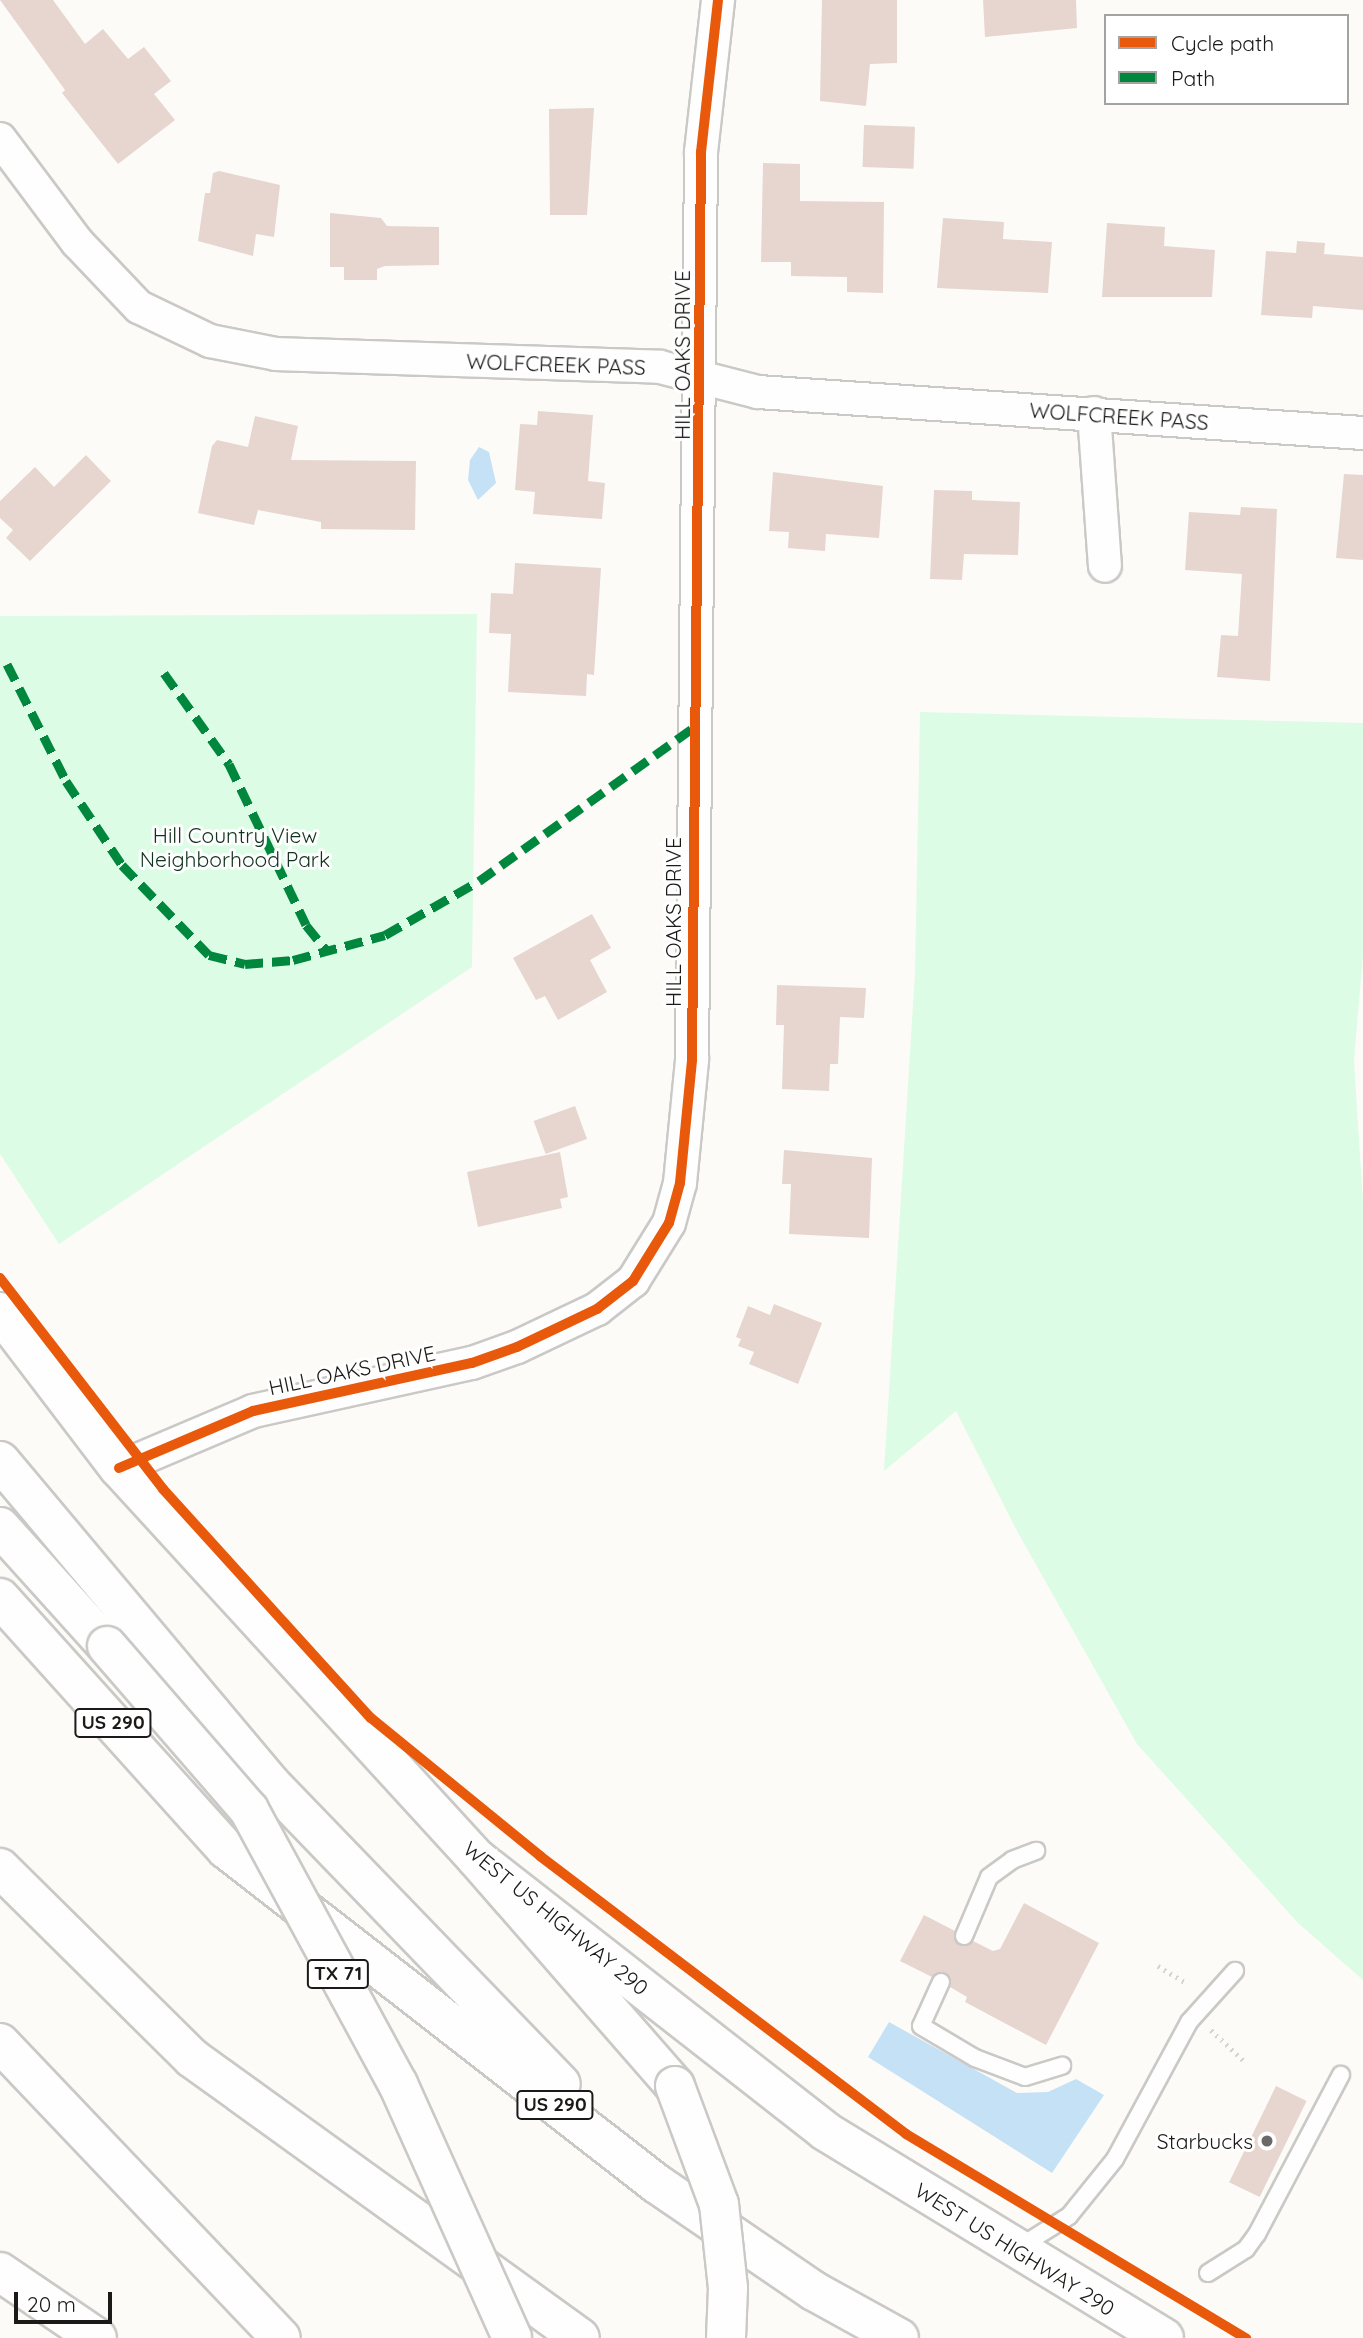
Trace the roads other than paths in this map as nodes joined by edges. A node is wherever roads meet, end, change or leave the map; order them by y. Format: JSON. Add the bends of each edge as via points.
{"nodes":[{"id":1,"x":718,"y":0,"type":"edge"},
{"id":2,"x":0,"y":139,"type":"edge"},
{"id":3,"x":702,"y":377,"type":"junction"},
{"id":4,"x":1094,"y":414,"type":"junction"},
{"id":5,"x":1363,"y":433,"type":"edge"},
{"id":6,"x":1104,"y":566,"type":"dead end"},
{"id":7,"x":0,"y":1312,"type":"edge"},
{"id":8,"x":0,"y":1461,"type":"edge"},
{"id":9,"x":119,"y":1468,"type":"junction"},
{"id":10,"x":0,"y":1527,"type":"edge"},
{"id":11,"x":0,"y":1598,"type":"edge"},
{"id":12,"x":1036,"y":1852,"type":"dead end"},
{"id":13,"x":476,"y":1858,"type":"junction"},
{"id":14,"x":0,"y":1868,"type":"edge"},
{"id":15,"x":964,"y":1936,"type":"dead end"},
{"id":16,"x":1235,"y":1971,"type":"dead end"},
{"id":17,"x":941,"y":1983,"type":"dead end"},
{"id":18,"x":0,"y":2043,"type":"edge"},
{"id":19,"x":1062,"y":2066,"type":"dead end"},
{"id":20,"x":1342,"y":2075,"type":"dead end"},
{"id":21,"x":657,"y":2184,"type":"junction"},
{"id":22,"x":1016,"y":2250,"type":"junction"},
{"id":23,"x":0,"y":2272,"type":"edge"},
{"id":24,"x":1208,"y":2273,"type":"dead end"},
{"id":25,"x":97,"y":2338,"type":"edge"},
{"id":26,"x":281,"y":2338,"type":"edge"},
{"id":27,"x":512,"y":2338,"type":"edge"},
{"id":28,"x":580,"y":2338,"type":"edge"},
{"id":29,"x":726,"y":2338,"type":"edge"},
{"id":30,"x":899,"y":2338,"type":"edge"},
{"id":31,"x":1164,"y":2338,"type":"edge"}],
"edges":[{"from":1,"to":3,"type":"street","name":"HILL OAKS DRIVE","via":[[701,152]]},
{"from":2,"to":3,"type":"street","name":"WOLFCREEK PASS","via":[[78,242],[139,307],[210,341],[276,354],[660,368]]},
{"from":3,"to":4,"type":"street","name":"WOLFCREEK PASS","via":[[758,392]]},
{"from":3,"to":9,"type":"street","name":"HILL OAKS DRIVE","via":[[692,1060],[680,1183],[652,1258],[597,1309],[517,1347],[471,1363],[253,1411]]},
{"from":4,"to":5,"type":"street","name":"WOLFCREEK PASS"},
{"from":4,"to":6,"type":"street"},
{"from":7,"to":9,"type":"main road","name":"WEST US HIGHWAY 290"},
{"from":8,"to":21,"type":"main road","via":[[271,1784]]},
{"from":9,"to":13,"type":"main road","name":"WEST US HIGHWAY 290"},
{"from":10,"to":27,"type":"main road","number":"TX 71","bridge":true,"via":[[249,1810],[398,2084]]},
{"from":11,"to":21,"type":"main road","number":"US 290","via":[[226,1849]]},
{"from":12,"to":15,"type":"lane","via":[[1012,1860],[989,1877]]},
{"from":13,"to":22,"type":"main road","name":"WEST US HIGHWAY 290","via":[[825,2130]]},
{"from":13,"to":29,"type":"main road","bridge":true,"via":[[675,2086],[719,2204],[729,2288]]},
{"from":14,"to":28,"type":"main road","via":[[192,2058]]},
{"from":16,"to":22,"type":"lane","via":[[1194,2014],[1115,2159],[1069,2216]]},
{"from":17,"to":19,"type":"lane","via":[[921,2026],[975,2058],[1025,2077]]},
{"from":18,"to":26,"type":"main road"},
{"from":20,"to":24,"type":"lane","via":[[1246,2249]]},
{"from":21,"to":30,"type":"main road","number":"US 290","via":[[814,2291]]},
{"from":22,"to":31,"type":"main road","name":"WEST US HIGHWAY 290"},
{"from":23,"to":25,"type":"main road"}]}
